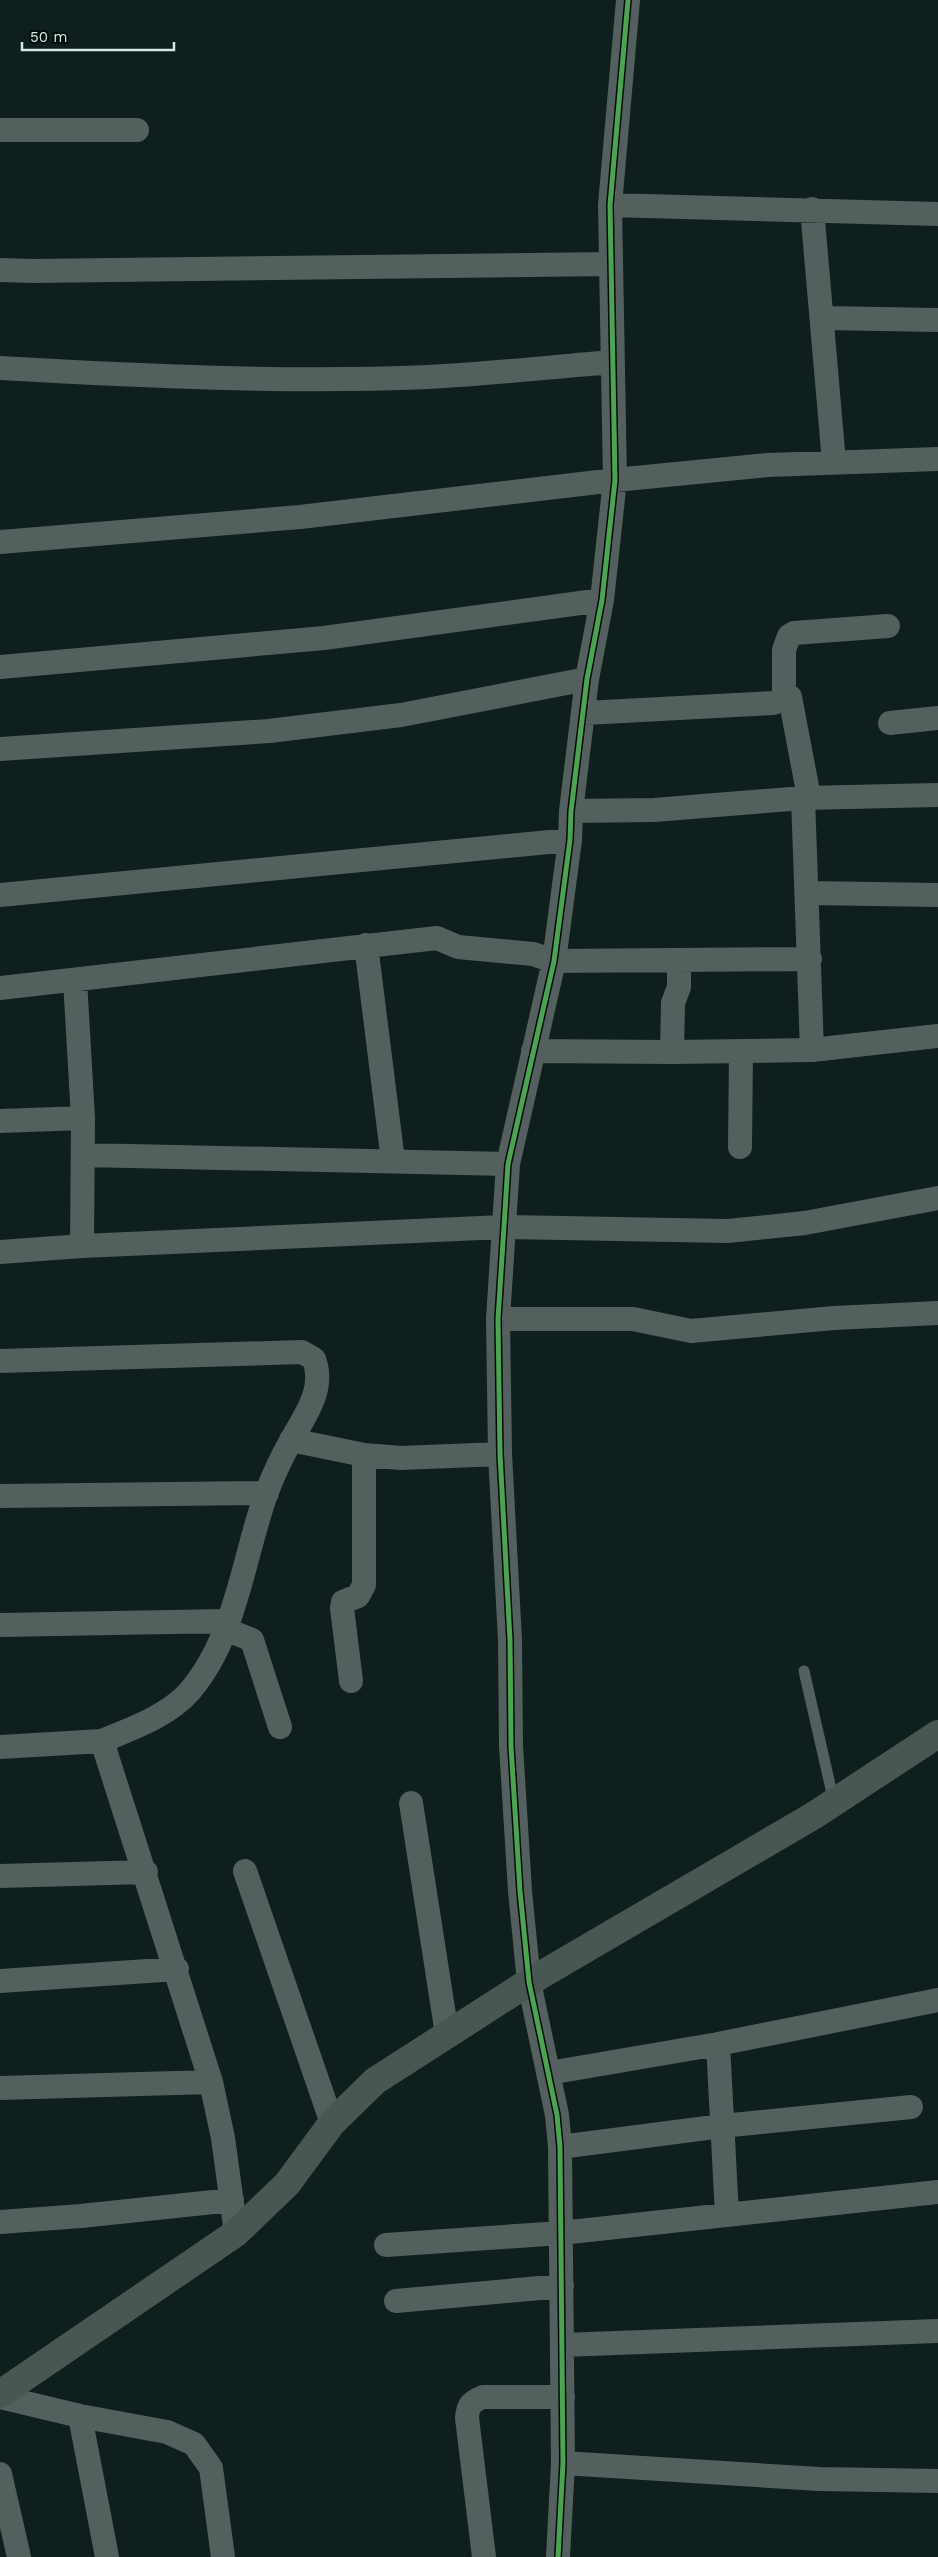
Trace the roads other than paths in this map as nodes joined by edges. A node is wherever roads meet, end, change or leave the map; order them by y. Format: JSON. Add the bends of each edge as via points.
{"nodes":[{"id":1,"x":628,"y":0,"type":"edge"},
{"id":2,"x":0,"y":130,"type":"edge"},
{"id":3,"x":137,"y":130,"type":"dead end"},
{"id":4,"x":610,"y":205,"type":"junction"},
{"id":5,"x":812,"y":209,"type":"junction"},
{"id":6,"x":938,"y":214,"type":"edge"},
{"id":7,"x":611,"y":264,"type":"junction"},
{"id":8,"x":0,"y":270,"type":"edge"},
{"id":9,"x":822,"y":318,"type":"junction"},
{"id":10,"x":938,"y":320,"type":"edge"},
{"id":11,"x":612,"y":362,"type":"junction"},
{"id":12,"x":0,"y":368,"type":"edge"},
{"id":13,"x":938,"y":459,"type":"edge"},
{"id":14,"x":834,"y":462,"type":"junction"},
{"id":15,"x":615,"y":480,"type":"junction"},
{"id":16,"x":0,"y":542,"type":"edge"},
{"id":17,"x":602,"y":600,"type":"junction"},
{"id":18,"x":888,"y":626,"type":"dead end"},
{"id":19,"x":0,"y":667,"type":"edge"},
{"id":20,"x":587,"y":679,"type":"junction"},
{"id":21,"x":790,"y":697,"type":"dead end"},
{"id":22,"x":584,"y":713,"type":"junction"},
{"id":23,"x":938,"y":718,"type":"edge"},
{"id":24,"x":890,"y":723,"type":"dead end"},
{"id":25,"x":0,"y":749,"type":"edge"},
{"id":26,"x":938,"y":795,"type":"edge"},
{"id":27,"x":803,"y":798,"type":"junction"},
{"id":28,"x":571,"y":811,"type":"junction"},
{"id":29,"x":570,"y":840,"type":"junction"},
{"id":30,"x":808,"y":893,"type":"junction"},
{"id":31,"x":0,"y":895,"type":"edge"},
{"id":32,"x":938,"y":896,"type":"edge"},
{"id":33,"x":366,"y":945,"type":"junction"},
{"id":34,"x":810,"y":959,"type":"junction"},
{"id":35,"x":554,"y":960,"type":"junction"},
{"id":36,"x":679,"y":960,"type":"junction"},
{"id":37,"x":75,"y":980,"type":"junction"},
{"id":38,"x":0,"y":988,"type":"edge"},
{"id":39,"x":938,"y":1036,"type":"edge"},
{"id":40,"x":812,"y":1050,"type":"junction"},
{"id":41,"x":533,"y":1051,"type":"junction"},
{"id":42,"x":741,"y":1051,"type":"junction"},
{"id":43,"x":672,"y":1052,"type":"junction"},
{"id":44,"x":83,"y":1118,"type":"junction"},
{"id":45,"x":0,"y":1122,"type":"edge"},
{"id":46,"x":740,"y":1146,"type":"dead end"},
{"id":47,"x":83,"y":1155,"type":"junction"},
{"id":48,"x":393,"y":1161,"type":"junction"},
{"id":49,"x":508,"y":1164,"type":"junction"},
{"id":50,"x":938,"y":1198,"type":"edge"},
{"id":51,"x":503,"y":1227,"type":"junction"},
{"id":52,"x":82,"y":1246,"type":"junction"},
{"id":53,"x":0,"y":1252,"type":"edge"},
{"id":54,"x":938,"y":1313,"type":"edge"},
{"id":55,"x":498,"y":1319,"type":"junction"},
{"id":56,"x":0,"y":1361,"type":"edge"},
{"id":57,"x":291,"y":1440,"type":"junction"},
{"id":58,"x":500,"y":1454,"type":"junction"},
{"id":59,"x":364,"y":1455,"type":"junction"},
{"id":60,"x":267,"y":1493,"type":"junction"},
{"id":61,"x":0,"y":1496,"type":"edge"},
{"id":62,"x":0,"y":1625,"type":"edge"},
{"id":63,"x":226,"y":1625,"type":"junction"},
{"id":64,"x":804,"y":1671,"type":"dead end"},
{"id":65,"x":352,"y":1681,"type":"dead end"},
{"id":66,"x":280,"y":1727,"type":"dead end"},
{"id":67,"x":938,"y":1734,"type":"edge"},
{"id":68,"x":102,"y":1741,"type":"junction"},
{"id":69,"x":0,"y":1747,"type":"edge"},
{"id":70,"x":834,"y":1802,"type":"junction"},
{"id":71,"x":411,"y":1803,"type":"dead end"},
{"id":72,"x":245,"y":1871,"type":"dead end"},
{"id":73,"x":146,"y":1872,"type":"junction"},
{"id":74,"x":0,"y":1876,"type":"edge"},
{"id":75,"x":177,"y":1969,"type":"junction"},
{"id":76,"x":0,"y":1981,"type":"edge"},
{"id":77,"x":529,"y":1982,"type":"junction"},
{"id":78,"x":938,"y":2000,"type":"edge"},
{"id":79,"x":447,"y":2034,"type":"junction"},
{"id":80,"x":718,"y":2044,"type":"junction"},
{"id":81,"x":549,"y":2073,"type":"junction"},
{"id":82,"x":212,"y":2082,"type":"junction"},
{"id":83,"x":0,"y":2088,"type":"edge"},
{"id":84,"x":911,"y":2107,"type":"dead end"},
{"id":85,"x":332,"y":2123,"type":"junction"},
{"id":86,"x":722,"y":2126,"type":"junction"},
{"id":87,"x":560,"y":2148,"type":"junction"},
{"id":88,"x":938,"y":2192,"type":"edge"},
{"id":89,"x":232,"y":2200,"type":"junction"},
{"id":90,"x":727,"y":2215,"type":"junction"},
{"id":91,"x":0,"y":2222,"type":"edge"},
{"id":92,"x":236,"y":2232,"type":"junction"},
{"id":93,"x":561,"y":2232,"type":"junction"},
{"id":94,"x":386,"y":2245,"type":"dead end"},
{"id":95,"x":562,"y":2286,"type":"junction"},
{"id":96,"x":396,"y":2301,"type":"dead end"},
{"id":97,"x":938,"y":2331,"type":"edge"},
{"id":98,"x":562,"y":2344,"type":"junction"},
{"id":99,"x":0,"y":2395,"type":"edge"},
{"id":100,"x":563,"y":2396,"type":"junction"},
{"id":101,"x":80,"y":2416,"type":"junction"},
{"id":102,"x":563,"y":2463,"type":"junction"},
{"id":103,"x":0,"y":2474,"type":"edge"},
{"id":104,"x":938,"y":2481,"type":"edge"},
{"id":105,"x":19,"y":2557,"type":"edge"},
{"id":106,"x":107,"y":2557,"type":"edge"},
{"id":107,"x":223,"y":2557,"type":"edge"},
{"id":108,"x":484,"y":2557,"type":"edge"},
{"id":109,"x":558,"y":2557,"type":"edge"}],
"edges":[{"from":1,"to":4,"type":"street"},
{"from":2,"to":3,"type":"street"},
{"from":4,"to":5,"type":"street"},
{"from":4,"to":7,"type":"street"},
{"from":5,"to":6,"type":"street"},
{"from":5,"to":9,"type":"street"},
{"from":7,"to":8,"type":"street"},
{"from":7,"to":11,"type":"street"},
{"from":9,"to":10,"type":"street"},
{"from":9,"to":14,"type":"street"},
{"from":11,"to":12,"type":"street","via":[[429,377],[304,380],[158,377]]},
{"from":11,"to":15,"type":"street"},
{"from":13,"to":14,"type":"street"},
{"from":14,"to":15,"type":"street"},
{"from":15,"to":16,"type":"street","via":[[300,518]]},
{"from":15,"to":17,"type":"street"},
{"from":17,"to":19,"type":"street","via":[[324,638]]},
{"from":17,"to":20,"type":"street"},
{"from":18,"to":22,"type":"street","via":[[789,636],[784,650],[784,695],[780,701]]},
{"from":20,"to":22,"type":"street"},
{"from":20,"to":25,"type":"street","via":[[401,715],[269,731]]},
{"from":21,"to":27,"type":"street","via":[[809,797]]},
{"from":22,"to":28,"type":"street"},
{"from":23,"to":24,"type":"street"},
{"from":26,"to":27,"type":"street"},
{"from":27,"to":28,"type":"street","via":[[654,810]]},
{"from":27,"to":30,"type":"street"},
{"from":28,"to":29,"type":"street"},
{"from":29,"to":31,"type":"street"},
{"from":29,"to":35,"type":"street"},
{"from":30,"to":32,"type":"street"},
{"from":30,"to":34,"type":"street"},
{"from":33,"to":35,"type":"street","via":[[437,938],[458,947],[533,954]]},
{"from":33,"to":37,"type":"street"},
{"from":33,"to":48,"type":"street"},
{"from":34,"to":36,"type":"street"},
{"from":34,"to":40,"type":"street"},
{"from":35,"to":36,"type":"street"},
{"from":35,"to":41,"type":"street"},
{"from":36,"to":43,"type":"street","via":[[679,987],[673,1003]]},
{"from":37,"to":38,"type":"street"},
{"from":37,"to":44,"type":"street"},
{"from":39,"to":40,"type":"street"},
{"from":40,"to":42,"type":"street"},
{"from":41,"to":43,"type":"street"},
{"from":41,"to":49,"type":"street"},
{"from":42,"to":43,"type":"street"},
{"from":42,"to":46,"type":"street"},
{"from":44,"to":45,"type":"street"},
{"from":44,"to":47,"type":"street"},
{"from":47,"to":48,"type":"street"},
{"from":47,"to":52,"type":"street"},
{"from":48,"to":49,"type":"street"},
{"from":49,"to":51,"type":"street"},
{"from":50,"to":51,"type":"street","via":[[804,1224],[728,1230]]},
{"from":51,"to":52,"type":"street"},
{"from":51,"to":55,"type":"street"},
{"from":52,"to":53,"type":"street"},
{"from":54,"to":55,"type":"street","via":[[834,1318],[691,1331],[633,1319]]},
{"from":55,"to":58,"type":"street"},
{"from":56,"to":57,"type":"street","via":[[302,1352],[314,1359],[319,1371],[318,1386],[306,1416]]},
{"from":57,"to":59,"type":"street"},
{"from":57,"to":60,"type":"street"},
{"from":58,"to":59,"type":"street","via":[[401,1458]]},
{"from":58,"to":77,"type":"street","via":[[507,1568],[511,1746]]},
{"from":59,"to":65,"type":"street","via":[[364,1585],[358,1596],[343,1602],[342,1608]]},
{"from":60,"to":61,"type":"street"},
{"from":60,"to":63,"type":"street"},
{"from":62,"to":63,"type":"street"},
{"from":63,"to":66,"type":"street","via":[[252,1640]]},
{"from":63,"to":68,"type":"street","via":[[213,1658],[190,1692],[154,1719]]},
{"from":64,"to":70,"type":"lane"},
{"from":67,"to":70,"type":"street"},
{"from":68,"to":69,"type":"street"},
{"from":68,"to":73,"type":"street"},
{"from":70,"to":77,"type":"street"},
{"from":71,"to":79,"type":"street"},
{"from":72,"to":85,"type":"street"},
{"from":73,"to":74,"type":"street"},
{"from":73,"to":75,"type":"street"},
{"from":75,"to":76,"type":"street"},
{"from":75,"to":82,"type":"street"},
{"from":77,"to":79,"type":"street"},
{"from":77,"to":81,"type":"street"},
{"from":78,"to":80,"type":"street"},
{"from":79,"to":85,"type":"street","via":[[374,2081]]},
{"from":80,"to":81,"type":"street"},
{"from":80,"to":86,"type":"street"},
{"from":81,"to":87,"type":"street"},
{"from":82,"to":83,"type":"street"},
{"from":82,"to":89,"type":"street"},
{"from":84,"to":86,"type":"street"},
{"from":85,"to":92,"type":"street","via":[[287,2184]]},
{"from":86,"to":87,"type":"street"},
{"from":86,"to":90,"type":"street"},
{"from":87,"to":93,"type":"street"},
{"from":88,"to":90,"type":"street"},
{"from":89,"to":91,"type":"street"},
{"from":89,"to":92,"type":"street"},
{"from":90,"to":93,"type":"street"},
{"from":92,"to":99,"type":"street"},
{"from":93,"to":94,"type":"street"},
{"from":93,"to":95,"type":"street"},
{"from":95,"to":96,"type":"street"},
{"from":95,"to":98,"type":"street"},
{"from":97,"to":98,"type":"street"},
{"from":98,"to":100,"type":"street"},
{"from":99,"to":101,"type":"street"},
{"from":100,"to":102,"type":"street"},
{"from":100,"to":108,"type":"street","via":[[483,2397],[468,2407]]},
{"from":101,"to":106,"type":"street"},
{"from":101,"to":107,"type":"street","via":[[167,2432],[194,2444],[211,2468]]},
{"from":102,"to":104,"type":"street","via":[[819,2478]]},
{"from":102,"to":109,"type":"street"},
{"from":103,"to":105,"type":"street"}]}
